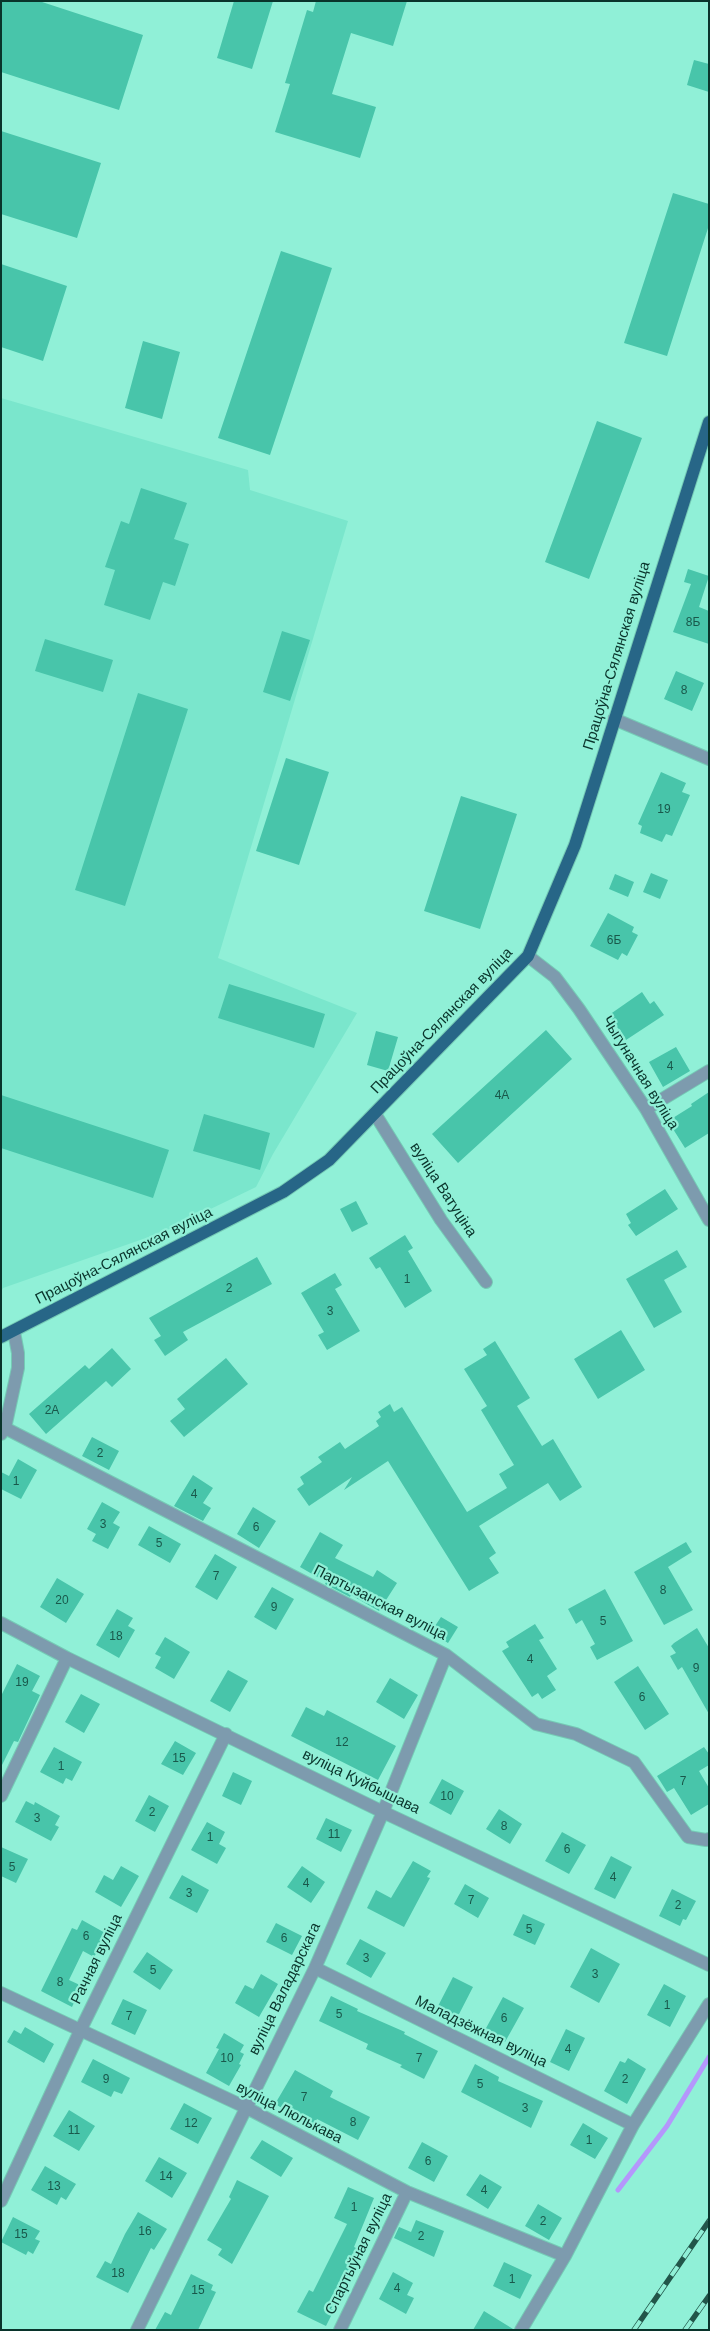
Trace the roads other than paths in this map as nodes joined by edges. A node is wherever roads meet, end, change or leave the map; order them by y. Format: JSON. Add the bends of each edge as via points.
{"nodes":[{"id":1,"x":709,"y":422,"type":"edge"},
{"id":2,"x":614,"y":719,"type":"junction"},
{"id":3,"x":709,"y":759,"type":"edge"},
{"id":4,"x":528,"y":956,"type":"junction"},
{"id":5,"x":709,"y":1071,"type":"edge"},
{"id":6,"x":646,"y":1109,"type":"junction"},
{"id":7,"x":375,"y":1114,"type":"junction"},
{"id":8,"x":709,"y":1220,"type":"edge"},
{"id":9,"x":486,"y":1282,"type":"dead end"},
{"id":10,"x":14,"y":1332,"type":"junction"},
{"id":11,"x":1,"y":1337,"type":"edge"},
{"id":12,"x":3,"y":1431,"type":"edge"},
{"id":13,"x":1,"y":1623,"type":"edge"},
{"id":14,"x":446,"y":1655,"type":"junction"},
{"id":15,"x":67,"y":1658,"type":"junction"},
{"id":16,"x":226,"y":1734,"type":"junction"},
{"id":17,"x":1,"y":1796,"type":"edge"},
{"id":18,"x":384,"y":1812,"type":"junction"},
{"id":19,"x":709,"y":1839,"type":"edge"},
{"id":20,"x":709,"y":1965,"type":"edge"},
{"id":21,"x":315,"y":1968,"type":"junction"},
{"id":22,"x":1,"y":1993,"type":"edge"},
{"id":23,"x":709,"y":2004,"type":"edge"},
{"id":24,"x":80,"y":2031,"type":"junction"},
{"id":25,"x":245,"y":2108,"type":"junction"},
{"id":26,"x":633,"y":2125,"type":"junction"},
{"id":27,"x":407,"y":2192,"type":"junction"},
{"id":28,"x":1,"y":2200,"type":"edge"},
{"id":29,"x":565,"y":2256,"type":"junction"},
{"id":30,"x":137,"y":2330,"type":"edge"},
{"id":31,"x":340,"y":2330,"type":"edge"},
{"id":32,"x":521,"y":2330,"type":"edge"}],
"edges":[{"from":1,"to":2,"type":"main road","name":"Працоўна-Сялянская вуліца"},
{"from":2,"to":3,"type":"street"},
{"from":2,"to":4,"type":"main road","name":"Працоўна-Сялянская вуліца","via":[[575,845]]},
{"from":4,"to":6,"type":"street","name":"Чыгуначная вуліца","via":[[555,977]]},
{"from":4,"to":7,"type":"main road","name":"Працоўна-Сялянская вуліца"},
{"from":5,"to":6,"type":"street"},
{"from":6,"to":8,"type":"street","name":"Чыгуначная вуліца"},
{"from":7,"to":9,"type":"street","name":"вуліца Ватуціна","via":[[442,1220]]},
{"from":7,"to":10,"type":"main road","name":"Працоўна-Сялянская вуліца","via":[[329,1160],[283,1192]]},
{"from":10,"to":11,"type":"main road","name":"Працоўна-Сялянская вуліца"},
{"from":10,"to":12,"type":"street","via":[[18,1368]]},
{"from":12,"to":14,"type":"street","name":"Партызанская вуліца"},
{"from":13,"to":15,"type":"street","name":"вуліца Куйбышава"},
{"from":14,"to":18,"type":"street","name":"вуліца Валадарскага"},
{"from":14,"to":19,"type":"street","name":"Партызанская вуліца","via":[[536,1724],[576,1734],[634,1762],[688,1837]]},
{"from":15,"to":16,"type":"street","name":"вуліца Куйбышава"},
{"from":15,"to":17,"type":"street"},
{"from":16,"to":18,"type":"street","name":"вуліца Куйбышава"},
{"from":16,"to":24,"type":"street","name":"Рачная вуліца"},
{"from":18,"to":20,"type":"street","name":"вуліца Куйбышава"},
{"from":18,"to":21,"type":"street","name":"вуліца Валадарскага"},
{"from":21,"to":25,"type":"street","name":"вуліца Валадарскага"},
{"from":21,"to":26,"type":"street","name":"Маладзёжная вуліца"},
{"from":22,"to":24,"type":"street","name":"вуліца Люлькава"},
{"from":23,"to":26,"type":"street"},
{"from":24,"to":25,"type":"street","name":"вуліца Люлькава"},
{"from":24,"to":28,"type":"street","name":"Рачная вуліца"},
{"from":25,"to":27,"type":"street","name":"вуліца Люлькава"},
{"from":25,"to":30,"type":"street","name":"вуліца Валадарскага"},
{"from":26,"to":29,"type":"street"},
{"from":27,"to":29,"type":"street","name":"вуліца Люлькава"},
{"from":27,"to":31,"type":"street","name":"Спартыўная вуліца"},
{"from":29,"to":32,"type":"street"}]}
